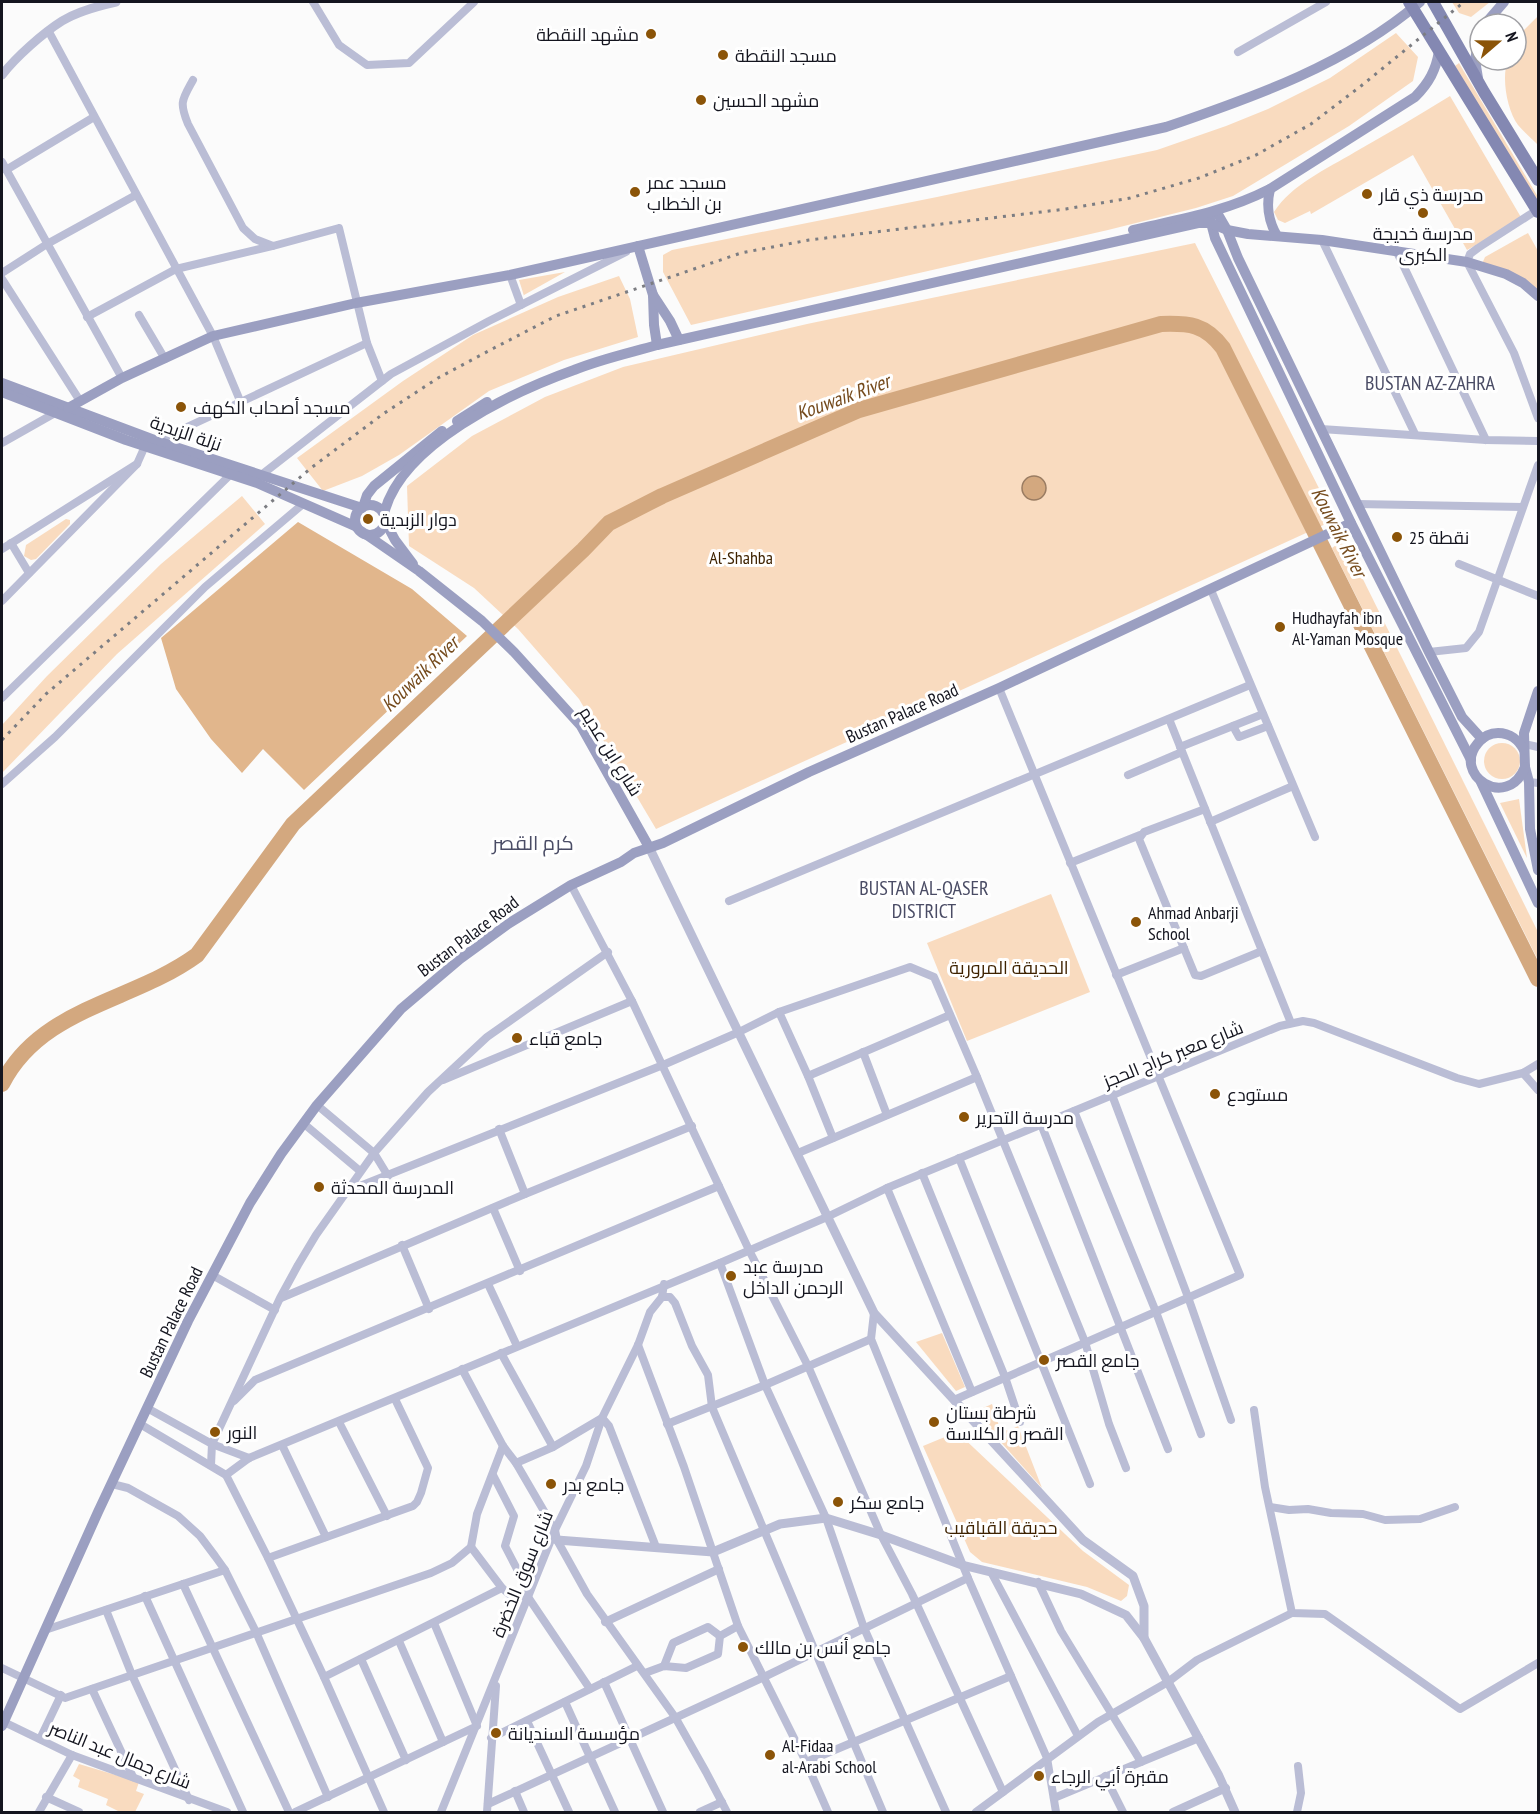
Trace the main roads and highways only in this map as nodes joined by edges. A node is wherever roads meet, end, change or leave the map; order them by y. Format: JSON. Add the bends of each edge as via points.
{"nodes":[{"id":1,"x":1432,"y":2,"type":"edge"},
{"id":2,"x":1414,"y":4,"type":"edge"},
{"id":3,"x":1439,"y":51,"type":"junction"},
{"id":4,"x":1477,"y":72,"type":"edge"},
{"id":5,"x":1484,"y":92,"type":"junction"},
{"id":6,"x":1539,"y":180,"type":"edge"},
{"id":7,"x":1270,"y":189,"type":"junction"},
{"id":8,"x":1538,"y":211,"type":"edge"},
{"id":9,"x":1212,"y":216,"type":"junction"},
{"id":10,"x":1227,"y":230,"type":"junction"},
{"id":11,"x":1248,"y":234,"type":"junction"},
{"id":12,"x":1277,"y":236,"type":"junction"},
{"id":13,"x":638,"y":246,"type":"junction"},
{"id":14,"x":1234,"y":249,"type":"junction"},
{"id":15,"x":653,"y":295,"type":"junction"},
{"id":16,"x":1539,"y":296,"type":"edge"},
{"id":17,"x":678,"y":337,"type":"junction"},
{"id":18,"x":657,"y":342,"type":"junction"},
{"id":19,"x":2,"y":383,"type":"edge"},
{"id":20,"x":2,"y":392,"type":"edge"},
{"id":21,"x":68,"y":408,"type":"junction"},
{"id":22,"x":363,"y":507,"type":"junction"},
{"id":23,"x":384,"y":518,"type":"junction"},
{"id":24,"x":1351,"y":524,"type":"junction"},
{"id":25,"x":359,"y":529,"type":"junction"},
{"id":26,"x":419,"y":571,"type":"junction"},
{"id":27,"x":1539,"y":682,"type":"edge"},
{"id":28,"x":1539,"y":691,"type":"edge"},
{"id":29,"x":1510,"y":735,"type":"junction"},
{"id":30,"x":1482,"y":739,"type":"junction"},
{"id":31,"x":1524,"y":747,"type":"junction"},
{"id":32,"x":1471,"y":760,"type":"junction"},
{"id":33,"x":1525,"y":767,"type":"junction"},
{"id":34,"x":1480,"y":781,"type":"junction"},
{"id":35,"x":1534,"y":783,"type":"edge"},
{"id":36,"x":1534,"y":815,"type":"edge"},
{"id":37,"x":649,"y":847,"type":"junction"},
{"id":38,"x":1536,"y":849,"type":"edge"},
{"id":39,"x":1539,"y":870,"type":"edge"},
{"id":40,"x":1539,"y":903,"type":"edge"},
{"id":41,"x":3,"y":1724,"type":"edge"}],
"edges":[{"from":1,"to":5,"type":"main road"},
{"from":2,"to":3,"type":"main road"},
{"from":2,"to":13,"type":"main road","via":[[1369,39],[1320,66],[1249,98],[1166,128]]},
{"from":3,"to":7,"type":"main road","via":[[1429,81],[1415,97]]},
{"from":3,"to":8,"type":"main road"},
{"from":4,"to":5,"type":"main road"},
{"from":5,"to":6,"type":"main road"},
{"from":7,"to":9,"type":"main road"},
{"from":7,"to":12,"type":"main road","via":[[1269,218]]},
{"from":9,"to":10,"type":"main road"},
{"from":9,"to":17,"type":"main road"},
{"from":9,"to":24,"type":"main road","via":[[1215,238]]},
{"from":10,"to":11,"type":"main road"},
{"from":10,"to":14,"type":"main road"},
{"from":11,"to":12,"type":"main road"},
{"from":11,"to":14,"type":"main road","via":[[1240,238]]},
{"from":12,"to":16,"type":"main road","via":[[1467,262],[1506,274]]},
{"from":13,"to":15,"type":"main road"},
{"from":13,"to":21,"type":"main road","via":[[213,336]]},
{"from":14,"to":30,"type":"main road","via":[[1429,652],[1462,717]]},
{"from":15,"to":17,"type":"main road"},
{"from":15,"to":18,"type":"main road"},
{"from":17,"to":18,"type":"main road"},
{"from":18,"to":22,"type":"main road","via":[[573,364],[471,411],[374,486]]},
{"from":18,"to":23,"type":"main road","via":[[566,373],[477,416],[404,472],[386,504]]},
{"from":19,"to":21,"type":"main road","name":"نزلة الزبدية"},
{"from":20,"to":25,"type":"main road","name":"نزلة الزبدية","via":[[257,483]]},
{"from":21,"to":22,"type":"main road","name":"نزلة الزبدية","via":[[260,476]]},
{"from":22,"to":23,"type":"main road","via":[[375,506]]},
{"from":22,"to":25,"type":"main road","via":[[356,519]]},
{"from":23,"to":25,"type":"main road","via":[[381,529],[374,534]]},
{"from":23,"to":26,"type":"main road"},
{"from":24,"to":32,"type":"main road"},
{"from":24,"to":37,"type":"main road","name":"Bustan Palace Road"},
{"from":25,"to":26,"type":"main road","name":"نزلة الزبدية"},
{"from":26,"to":37,"type":"main road","name":"شارع ابن عديم","via":[[482,621],[581,726]]},
{"from":27,"to":29,"type":"main road","via":[[1525,716]]},
{"from":28,"to":31,"type":"main road","via":[[1524,734]]},
{"from":29,"to":30,"type":"main road","via":[[1495,733]]},
{"from":29,"to":31,"type":"main road"},
{"from":30,"to":32,"type":"main road"},
{"from":31,"to":33,"type":"main road"},
{"from":32,"to":34,"type":"main road"},
{"from":33,"to":34,"type":"main road","via":[[1510,786],[1495,788]]},
{"from":33,"to":35,"type":"main road"},
{"from":34,"to":40,"type":"main road"},
{"from":35,"to":36,"type":"main road"},
{"from":36,"to":38,"type":"main road"},
{"from":37,"to":41,"type":"main road","name":"Bustan Palace Road","via":[[571,885],[460,959],[401,1010],[303,1123],[250,1203],[212,1275]]},
{"from":38,"to":39,"type":"main road"}]}
